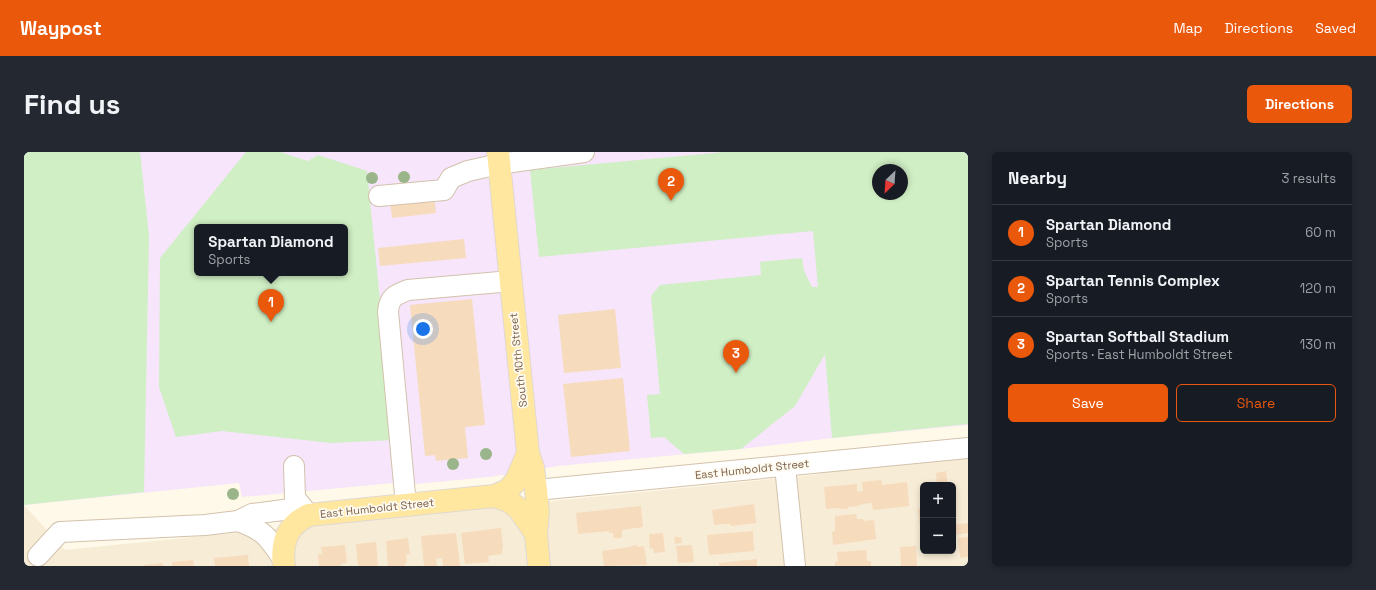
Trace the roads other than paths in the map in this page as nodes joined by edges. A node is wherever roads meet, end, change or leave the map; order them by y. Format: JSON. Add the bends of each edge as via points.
{"nodes":[{"id":1,"x":584,"y":152,"type":"edge"},
{"id":2,"x":498,"y":158,"type":"edge"},
{"id":3,"x":379,"y":196,"type":"dead end"},
{"id":4,"x":511,"y":281,"type":"junction"},
{"id":5,"x":968,"y":448,"type":"edge"},
{"id":6,"x":528,"y":453,"type":"junction"},
{"id":7,"x":294,"y":466,"type":"dead end"},
{"id":8,"x":785,"y":466,"type":"junction"},
{"id":9,"x":536,"y":490,"type":"junction"},
{"id":10,"x":494,"y":496,"type":"junction"},
{"id":11,"x":406,"y":505,"type":"junction"},
{"id":12,"x":309,"y":515,"type":"junction"},
{"id":13,"x":238,"y":521,"type":"junction"},
{"id":14,"x":536,"y":534,"type":"junction"},
{"id":15,"x":34,"y":560,"type":"edge"},
{"id":16,"x":284,"y":562,"type":"edge"},
{"id":17,"x":539,"y":566,"type":"edge"},
{"id":18,"x":795,"y":566,"type":"edge"}],
"edges":[{"from":1,"to":2,"type":"street"},
{"from":2,"to":3,"type":"street","via":[[451,178],[444,190]]},
{"from":2,"to":4,"type":"main road","name":"South 10th Street"},
{"from":4,"to":6,"type":"main road","name":"South 10th Street"},
{"from":4,"to":11,"type":"street","via":[[408,290],[392,298],[388,304]]},
{"from":5,"to":8,"type":"street","name":"East Humboldt Street"},
{"from":6,"to":9,"type":"main road","name":"South 10th Street"},
{"from":6,"to":10,"type":"main road","name":"East Humboldt Street","via":[[516,481],[508,490]]},
{"from":7,"to":12,"type":"street","via":[[295,498]]},
{"from":8,"to":9,"type":"street","name":"East Humboldt Street"},
{"from":8,"to":18,"type":"street"},
{"from":9,"to":14,"type":"main road","name":"South 10th Street"},
{"from":10,"to":11,"type":"main road","name":"East Humboldt Street"},
{"from":10,"to":14,"type":"main road","name":"East Humboldt Street","via":[[509,501],[519,509]]},
{"from":11,"to":12,"type":"main road","name":"East Humboldt Street"},
{"from":12,"to":13,"type":"street","name":"East Humboldt Street","via":[[291,508],[252,514]]},
{"from":12,"to":16,"type":"main road","via":[[301,518],[288,534],[284,544]]},
{"from":13,"to":15,"type":"street","name":"East Humboldt Street","via":[[60,532]]},
{"from":13,"to":16,"type":"street","name":"East Humboldt Street","via":[[263,532]]},
{"from":14,"to":17,"type":"main road","name":"South 10th Street"}]}
